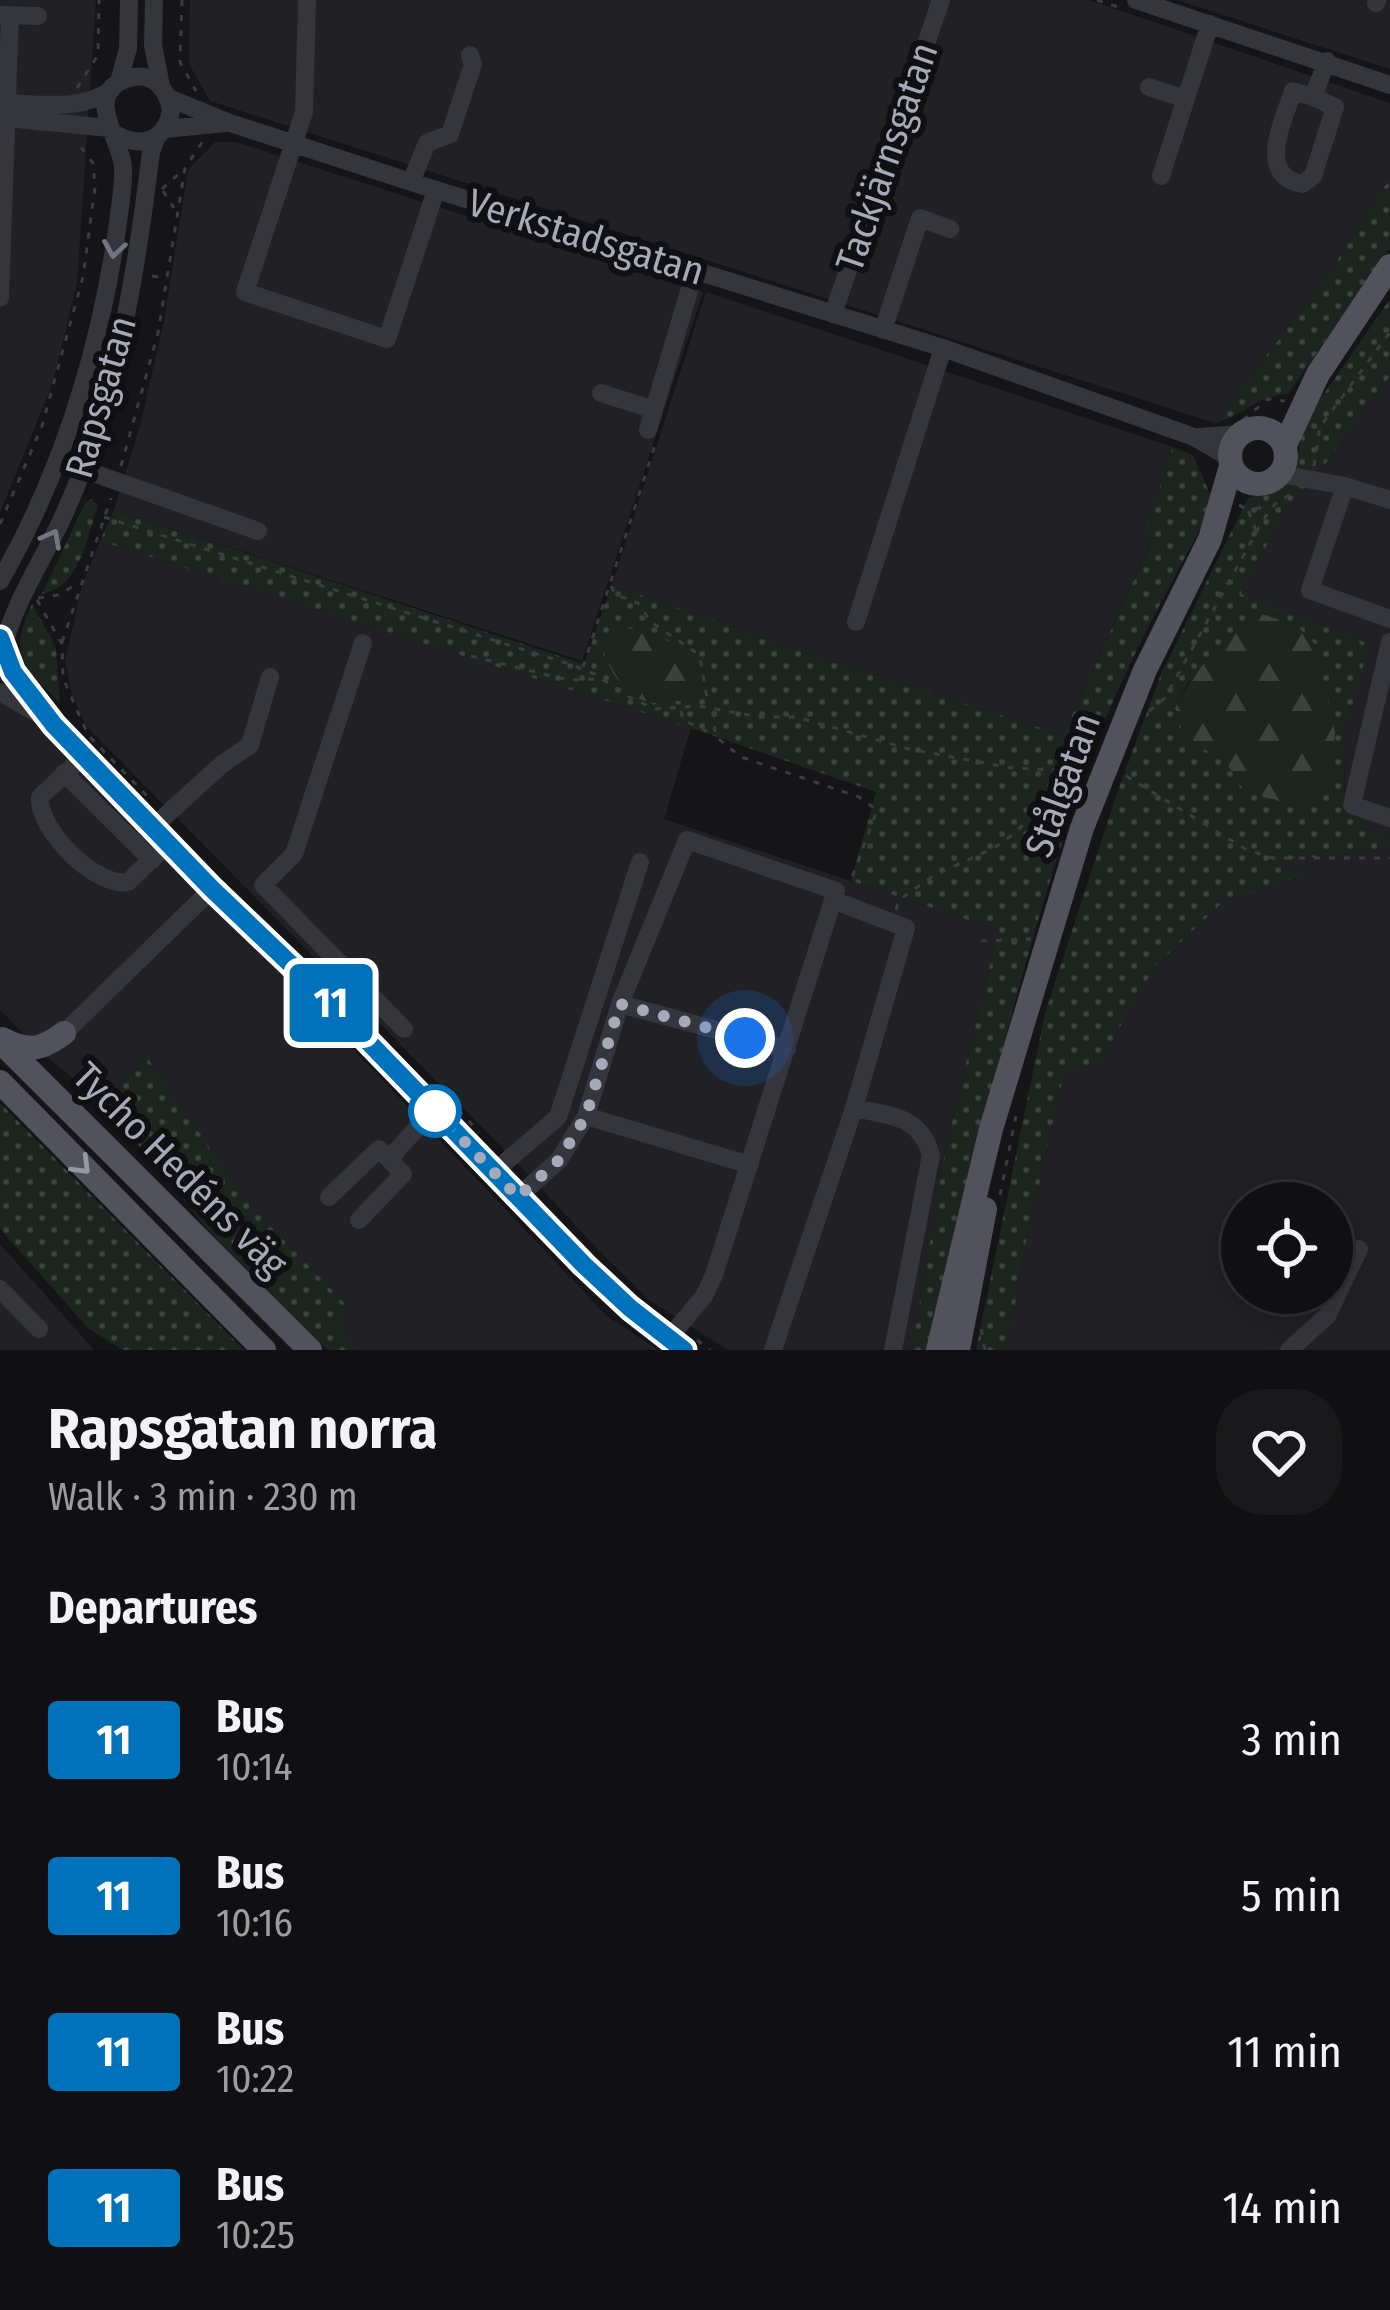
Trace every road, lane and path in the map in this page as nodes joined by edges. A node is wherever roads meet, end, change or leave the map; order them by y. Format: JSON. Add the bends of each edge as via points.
{"nodes":[{"id":1,"x":99,"y":0,"type":"edge"},
{"id":2,"x":129,"y":0,"type":"edge"},
{"id":3,"x":154,"y":0,"type":"edge"},
{"id":4,"x":182,"y":0,"type":"edge"},
{"id":5,"x":307,"y":0,"type":"edge"},
{"id":6,"x":941,"y":0,"type":"edge"},
{"id":7,"x":1136,"y":0,"type":"edge"},
{"id":8,"x":1202,"y":14,"type":"edge"},
{"id":9,"x":5,"y":15,"type":"edge"},
{"id":10,"x":38,"y":16,"type":"dead end"},
{"id":11,"x":470,"y":55,"type":"dead end"},
{"id":12,"x":1327,"y":61,"type":"junction"},
{"id":13,"x":1390,"y":85,"type":"edge"},
{"id":14,"x":115,"y":86,"type":"junction"},
{"id":15,"x":1149,"y":88,"type":"dead end"},
{"id":16,"x":165,"y":92,"type":"junction"},
{"id":17,"x":1186,"y":98,"type":"junction"},
{"id":18,"x":1313,"y":98,"type":"junction"},
{"id":19,"x":6,"y":111,"type":"junction"},
{"id":20,"x":74,"y":114,"type":"junction"},
{"id":21,"x":203,"y":117,"type":"junction"},
{"id":22,"x":113,"y":131,"type":"junction"},
{"id":23,"x":161,"y":133,"type":"junction"},
{"id":24,"x":293,"y":143,"type":"junction"},
{"id":25,"x":1161,"y":176,"type":"dead end"},
{"id":26,"x":411,"y":182,"type":"junction"},
{"id":27,"x":162,"y":190,"type":"dead end"},
{"id":28,"x":436,"y":190,"type":"junction"},
{"id":29,"x":177,"y":212,"type":"junction"},
{"id":30,"x":950,"y":229,"type":"dead end"},
{"id":31,"x":1390,"y":266,"type":"edge"},
{"id":32,"x":695,"y":271,"type":"junction"},
{"id":33,"x":152,"y":276,"type":"dead end"},
{"id":34,"x":166,"y":278,"type":"junction"},
{"id":35,"x":0,"y":298,"type":"edge"},
{"id":36,"x":833,"y":314,"type":"junction"},
{"id":37,"x":883,"y":330,"type":"junction"},
{"id":38,"x":1390,"y":332,"type":"edge"},
{"id":39,"x":943,"y":348,"type":"junction"},
{"id":40,"x":1318,"y":374,"type":"junction"},
{"id":41,"x":601,"y":393,"type":"dead end"},
{"id":42,"x":654,"y":410,"type":"junction"},
{"id":43,"x":653,"y":433,"type":"joint"},
{"id":44,"x":1240,"y":446,"type":"junction"},
{"id":45,"x":1284,"y":458,"type":"junction"},
{"id":46,"x":82,"y":469,"type":"junction"},
{"id":47,"x":1309,"y":474,"type":"junction"},
{"id":48,"x":116,"y":481,"type":"junction"},
{"id":49,"x":1255,"y":484,"type":"junction"},
{"id":50,"x":1345,"y":486,"type":"junction"},
{"id":51,"x":14,"y":493,"type":"junction"},
{"id":52,"x":26,"y":499,"type":"dead end"},
{"id":53,"x":1390,"y":500,"type":"edge"},
{"id":54,"x":1276,"y":504,"type":"junction"},
{"id":55,"x":104,"y":517,"type":"junction"},
{"id":56,"x":0,"y":524,"type":"edge"},
{"id":57,"x":258,"y":530,"type":"dead end"},
{"id":58,"x":1257,"y":532,"type":"junction"},
{"id":59,"x":1210,"y":539,"type":"junction"},
{"id":60,"x":0,"y":581,"type":"edge"},
{"id":61,"x":80,"y":582,"type":"junction"},
{"id":62,"x":610,"y":585,"type":"junction"},
{"id":63,"x":36,"y":598,"type":"dead end"},
{"id":64,"x":1390,"y":619,"type":"edge"},
{"id":65,"x":856,"y":622,"type":"dead end"},
{"id":66,"x":363,"y":643,"type":"dead end"},
{"id":67,"x":1390,"y":643,"type":"edge"},
{"id":68,"x":62,"y":644,"type":"dead end"},
{"id":69,"x":2,"y":652,"type":"edge"},
{"id":70,"x":471,"y":656,"type":"dead end"},
{"id":71,"x":582,"y":669,"type":"junction"},
{"id":72,"x":270,"y":677,"type":"dead end"},
{"id":73,"x":602,"y":679,"type":"junction"},
{"id":74,"x":0,"y":692,"type":"edge"},
{"id":75,"x":711,"y":708,"type":"junction"},
{"id":76,"x":681,"y":710,"type":"junction"},
{"id":77,"x":1139,"y":718,"type":"dead end"},
{"id":78,"x":54,"y":725,"type":"junction"},
{"id":79,"x":715,"y":736,"type":"junction"},
{"id":80,"x":90,"y":762,"type":"junction"},
{"id":81,"x":1075,"y":771,"type":"junction"},
{"id":82,"x":1102,"y":772,"type":"junction"},
{"id":83,"x":70,"y":780,"type":"junction"},
{"id":84,"x":1390,"y":818,"type":"edge"},
{"id":85,"x":153,"y":827,"type":"junction"},
{"id":86,"x":169,"y":843,"type":"junction"},
{"id":87,"x":1390,"y":858,"type":"edge"},
{"id":88,"x":152,"y":860,"type":"junction"},
{"id":89,"x":640,"y":862,"type":"dead end"},
{"id":90,"x":212,"y":889,"type":"junction"},
{"id":91,"x":837,"y":901,"type":"junction"},
{"id":92,"x":892,"y":922,"type":"junction"},
{"id":93,"x":1033,"y":939,"type":"dead end"},
{"id":94,"x":981,"y":941,"type":"dead end"},
{"id":95,"x":348,"y":971,"type":"junction"},
{"id":96,"x":325,"y":997,"type":"junction"},
{"id":97,"x":620,"y":1004,"type":"junction"},
{"id":98,"x":404,"y":1029,"type":"dead end"},
{"id":99,"x":64,"y":1033,"type":"junction"},
{"id":100,"x":0,"y":1040,"type":"edge"},
{"id":101,"x":787,"y":1049,"type":"junction"},
{"id":102,"x":1011,"y":1065,"type":"junction"},
{"id":103,"x":0,"y":1082,"type":"edge"},
{"id":104,"x":48,"y":1090,"type":"junction"},
{"id":105,"x":1020,"y":1100,"type":"dead end"},
{"id":106,"x":854,"y":1108,"type":"junction"},
{"id":107,"x":434,"y":1109,"type":"junction"},
{"id":108,"x":586,"y":1116,"type":"junction"},
{"id":109,"x":388,"y":1159,"type":"junction"},
{"id":110,"x":750,"y":1165,"type":"junction"},
{"id":111,"x":495,"y":1172,"type":"junction"},
{"id":112,"x":329,"y":1197,"type":"dead end"},
{"id":113,"x":518,"y":1197,"type":"junction"},
{"id":114,"x":996,"y":1214,"type":"dead end"},
{"id":115,"x":359,"y":1220,"type":"dead end"},
{"id":116,"x":1359,"y":1249,"type":"dead end"},
{"id":117,"x":0,"y":1289,"type":"edge"},
{"id":118,"x":39,"y":1329,"type":"dead end"},
{"id":119,"x":981,"y":1329,"type":"dead end"},
{"id":120,"x":676,"y":1345,"type":"edge"},
{"id":121,"x":264,"y":1350,"type":"edge"},
{"id":122,"x":310,"y":1350,"type":"edge"},
{"id":123,"x":773,"y":1350,"type":"edge"},
{"id":124,"x":893,"y":1350,"type":"edge"},
{"id":125,"x":938,"y":1350,"type":"edge"},
{"id":126,"x":958,"y":1350,"type":"edge"},
{"id":127,"x":985,"y":1350,"type":"edge"},
{"id":128,"x":1289,"y":1350,"type":"edge"}],
"edges":[{"from":1,"to":20,"type":"path","via":[[98,55],[74,93]]},
{"from":2,"to":14,"type":"street","via":[[128,48]]},
{"from":3,"to":16,"type":"street","via":[[153,45]]},
{"from":4,"to":21,"type":"path","via":[[181,62]]},
{"from":5,"to":24,"type":"street","via":[[304,112]]},
{"from":6,"to":36,"type":"street","name":"Tackjärnsgatan"},
{"from":7,"to":8,"type":"street"},
{"from":8,"to":12,"type":"street"},
{"from":8,"to":17,"type":"street"},
{"from":9,"to":10,"type":"street"},
{"from":9,"to":19,"type":"street"},
{"from":11,"to":26,"type":"street","via":[[449,134],[427,143]]},
{"from":12,"to":13,"type":"street"},
{"from":12,"to":18,"type":"street"},
{"from":14,"to":16,"type":"street","via":[[139,76]]},
{"from":14,"to":20,"type":"street"},
{"from":14,"to":22,"type":"street","via":[[104,114]]},
{"from":15,"to":17,"type":"street"},
{"from":16,"to":21,"type":"street","name":"Verkstadsgatan"},
{"from":16,"to":23,"type":"street","via":[[170,120]]},
{"from":17,"to":25,"type":"street"},
{"from":18,"to":18,"type":"street","via":[[1293,92],[1274,154],[1286,180],[1302,184],[1313,176],[1335,107]]},
{"from":19,"to":20,"type":"street"},
{"from":19,"to":35,"type":"street"},
{"from":20,"to":22,"type":"street"},
{"from":20,"to":51,"type":"path","via":[[73,136],[93,163],[95,188],[83,278],[43,426]]},
{"from":21,"to":23,"type":"street"},
{"from":21,"to":24,"type":"street","name":"Verkstadsgatan"},
{"from":21,"to":29,"type":"path","via":[[203,145],[185,168]]},
{"from":22,"to":23,"type":"street","via":[[128,142]]},
{"from":22,"to":60,"type":"street","name":"Rapsgatan","one_way":true,"via":[[123,188],[96,345],[55,473]]},
{"from":23,"to":46,"type":"street","name":"Rapsgatan","via":[[151,152],[123,342]]},
{"from":24,"to":26,"type":"street","name":"Verkstadsgatan"},
{"from":24,"to":28,"type":"street","via":[[244,292],[386,338]]},
{"from":26,"to":28,"type":"street","name":"Verkstadsgatan"},
{"from":27,"to":29,"type":"path"},
{"from":28,"to":32,"type":"street","name":"Verkstadsgatan"},
{"from":29,"to":34,"type":"path"},
{"from":30,"to":37,"type":"street","via":[[920,218]]},
{"from":31,"to":40,"type":"main road"},
{"from":32,"to":36,"type":"street","name":"Verkstadsgatan"},
{"from":32,"to":42,"type":"street"},
{"from":33,"to":34,"type":"path"},
{"from":34,"to":48,"type":"path"},
{"from":36,"to":37,"type":"street","name":"Verkstadsgatan"},
{"from":37,"to":39,"type":"street","name":"Verkstadsgatan"},
{"from":38,"to":47,"type":"path","via":[[1320,427]]},
{"from":39,"to":44,"type":"street","name":"Verkstadsgatan"},
{"from":39,"to":65,"type":"street"},
{"from":40,"to":44,"type":"main road"},
{"from":40,"to":45,"type":"main road"},
{"from":41,"to":42,"type":"street"},
{"from":42,"to":43,"type":"street"},
{"from":43,"to":62,"type":"path"},
{"from":44,"to":45,"type":"main road","via":[[1280,437]]},
{"from":44,"to":49,"type":"main road","via":[[1243,480]]},
{"from":44,"to":59,"type":"main road","name":"Stålgatan"},
{"from":45,"to":47,"type":"street"},
{"from":45,"to":49,"type":"main road","via":[[1273,481]]},
{"from":46,"to":48,"type":"street"},
{"from":69,"to":46,"type":"street","name":"Rapsgatan","one_way":true,"via":[[11,616]]},
{"from":47,"to":50,"type":"street"},
{"from":47,"to":54,"type":"path"},
{"from":48,"to":55,"type":"path"},
{"from":48,"to":57,"type":"street"},
{"from":49,"to":59,"type":"main road","name":"Stålgatan"},
{"from":50,"to":53,"type":"street"},
{"from":50,"to":64,"type":"street","via":[[1339,524],[1310,590]]},
{"from":51,"to":52,"type":"path"},
{"from":51,"to":56,"type":"path"},
{"from":54,"to":58,"type":"path"},
{"from":54,"to":58,"type":"path","via":[[1248,510]]},
{"from":55,"to":61,"type":"path"},
{"from":55,"to":71,"type":"path"},
{"from":58,"to":77,"type":"path","via":[[1165,698]]},
{"from":59,"to":82,"type":"main road","name":"Stålgatan"},
{"from":61,"to":63,"type":"path"},
{"from":61,"to":68,"type":"path"},
{"from":62,"to":71,"type":"path"},
{"from":62,"to":75,"type":"path","via":[[695,652]]},
{"from":66,"to":95,"type":"street","via":[[294,854],[263,885]]},
{"from":67,"to":84,"type":"street","via":[[1352,806]]},
{"from":69,"to":78,"type":"street"},
{"from":70,"to":73,"type":"path","via":[[568,680]]},
{"from":71,"to":73,"type":"path"},
{"from":72,"to":85,"type":"street","via":[[250,745]]},
{"from":73,"to":76,"type":"path","via":[[641,704]]},
{"from":74,"to":78,"type":"street"},
{"from":75,"to":76,"type":"path"},
{"from":75,"to":79,"type":"path"},
{"from":75,"to":81,"type":"path","via":[[796,717],[1012,768]]},
{"from":76,"to":79,"type":"path","via":[[683,720]]},
{"from":78,"to":80,"type":"street"},
{"from":79,"to":91,"type":"path","via":[[741,757],[859,796],[878,810]]},
{"from":80,"to":83,"type":"street"},
{"from":80,"to":85,"type":"street"},
{"from":81,"to":82,"type":"path"},
{"from":81,"to":92,"type":"path","via":[[1015,833],[899,900]]},
{"from":82,"to":87,"type":"path","via":[[1117,770],[1273,858]]},
{"from":82,"to":102,"type":"main road","name":"Stålgatan"},
{"from":83,"to":88,"type":"street"},
{"from":83,"to":88,"type":"street","via":[[40,797],[40,814],[95,876],[128,882]]},
{"from":85,"to":86,"type":"street"},
{"from":86,"to":88,"type":"street"},
{"from":86,"to":90,"type":"street"},
{"from":89,"to":111,"type":"street","via":[[558,1117]]},
{"from":90,"to":96,"type":"street"},
{"from":90,"to":99,"type":"street"},
{"from":91,"to":92,"type":"street"},
{"from":91,"to":97,"type":"street","via":[[836,891],[687,840]]},
{"from":91,"to":101,"type":"street"},
{"from":92,"to":106,"type":"street","via":[[906,928]]},
{"from":93,"to":94,"type":"path"},
{"from":95,"to":96,"type":"street"},
{"from":95,"to":98,"type":"street"},
{"from":96,"to":107,"type":"street"},
{"from":97,"to":101,"type":"street"},
{"from":97,"to":108,"type":"street"},
{"from":99,"to":100,"type":"main road","via":[[34,1050]]},
{"from":99,"to":104,"type":"main road","via":[[47,1057]]},
{"from":100,"to":104,"type":"main road","name":"Tycho Hedéns väg"},
{"from":101,"to":110,"type":"street"},
{"from":102,"to":125,"type":"main road","name":"Stålgatan"},
{"from":102,"to":126,"type":"main road","name":"Stålgatan"},
{"from":103,"to":121,"type":"main road","name":"Tycho Hedéns väg","one_way":true},
{"from":104,"to":122,"type":"main road","name":"Tycho Hedéns väg"},
{"from":105,"to":114,"type":"path"},
{"from":106,"to":123,"type":"street"},
{"from":106,"to":124,"type":"street","via":[[914,1124],[931,1155]]},
{"from":107,"to":109,"type":"street"},
{"from":107,"to":111,"type":"street"},
{"from":108,"to":110,"type":"street"},
{"from":108,"to":113,"type":"street","via":[[559,1160]]},
{"from":109,"to":112,"type":"street","via":[[379,1149]]},
{"from":109,"to":115,"type":"street","via":[[403,1174]]},
{"from":110,"to":120,"type":"street","via":[[715,1275]]},
{"from":111,"to":113,"type":"street"},
{"from":113,"to":120,"type":"street"},
{"from":116,"to":128,"type":"street","via":[[1328,1316]]},
{"from":117,"to":118,"type":"street"},
{"from":119,"to":127,"type":"path"}]}
